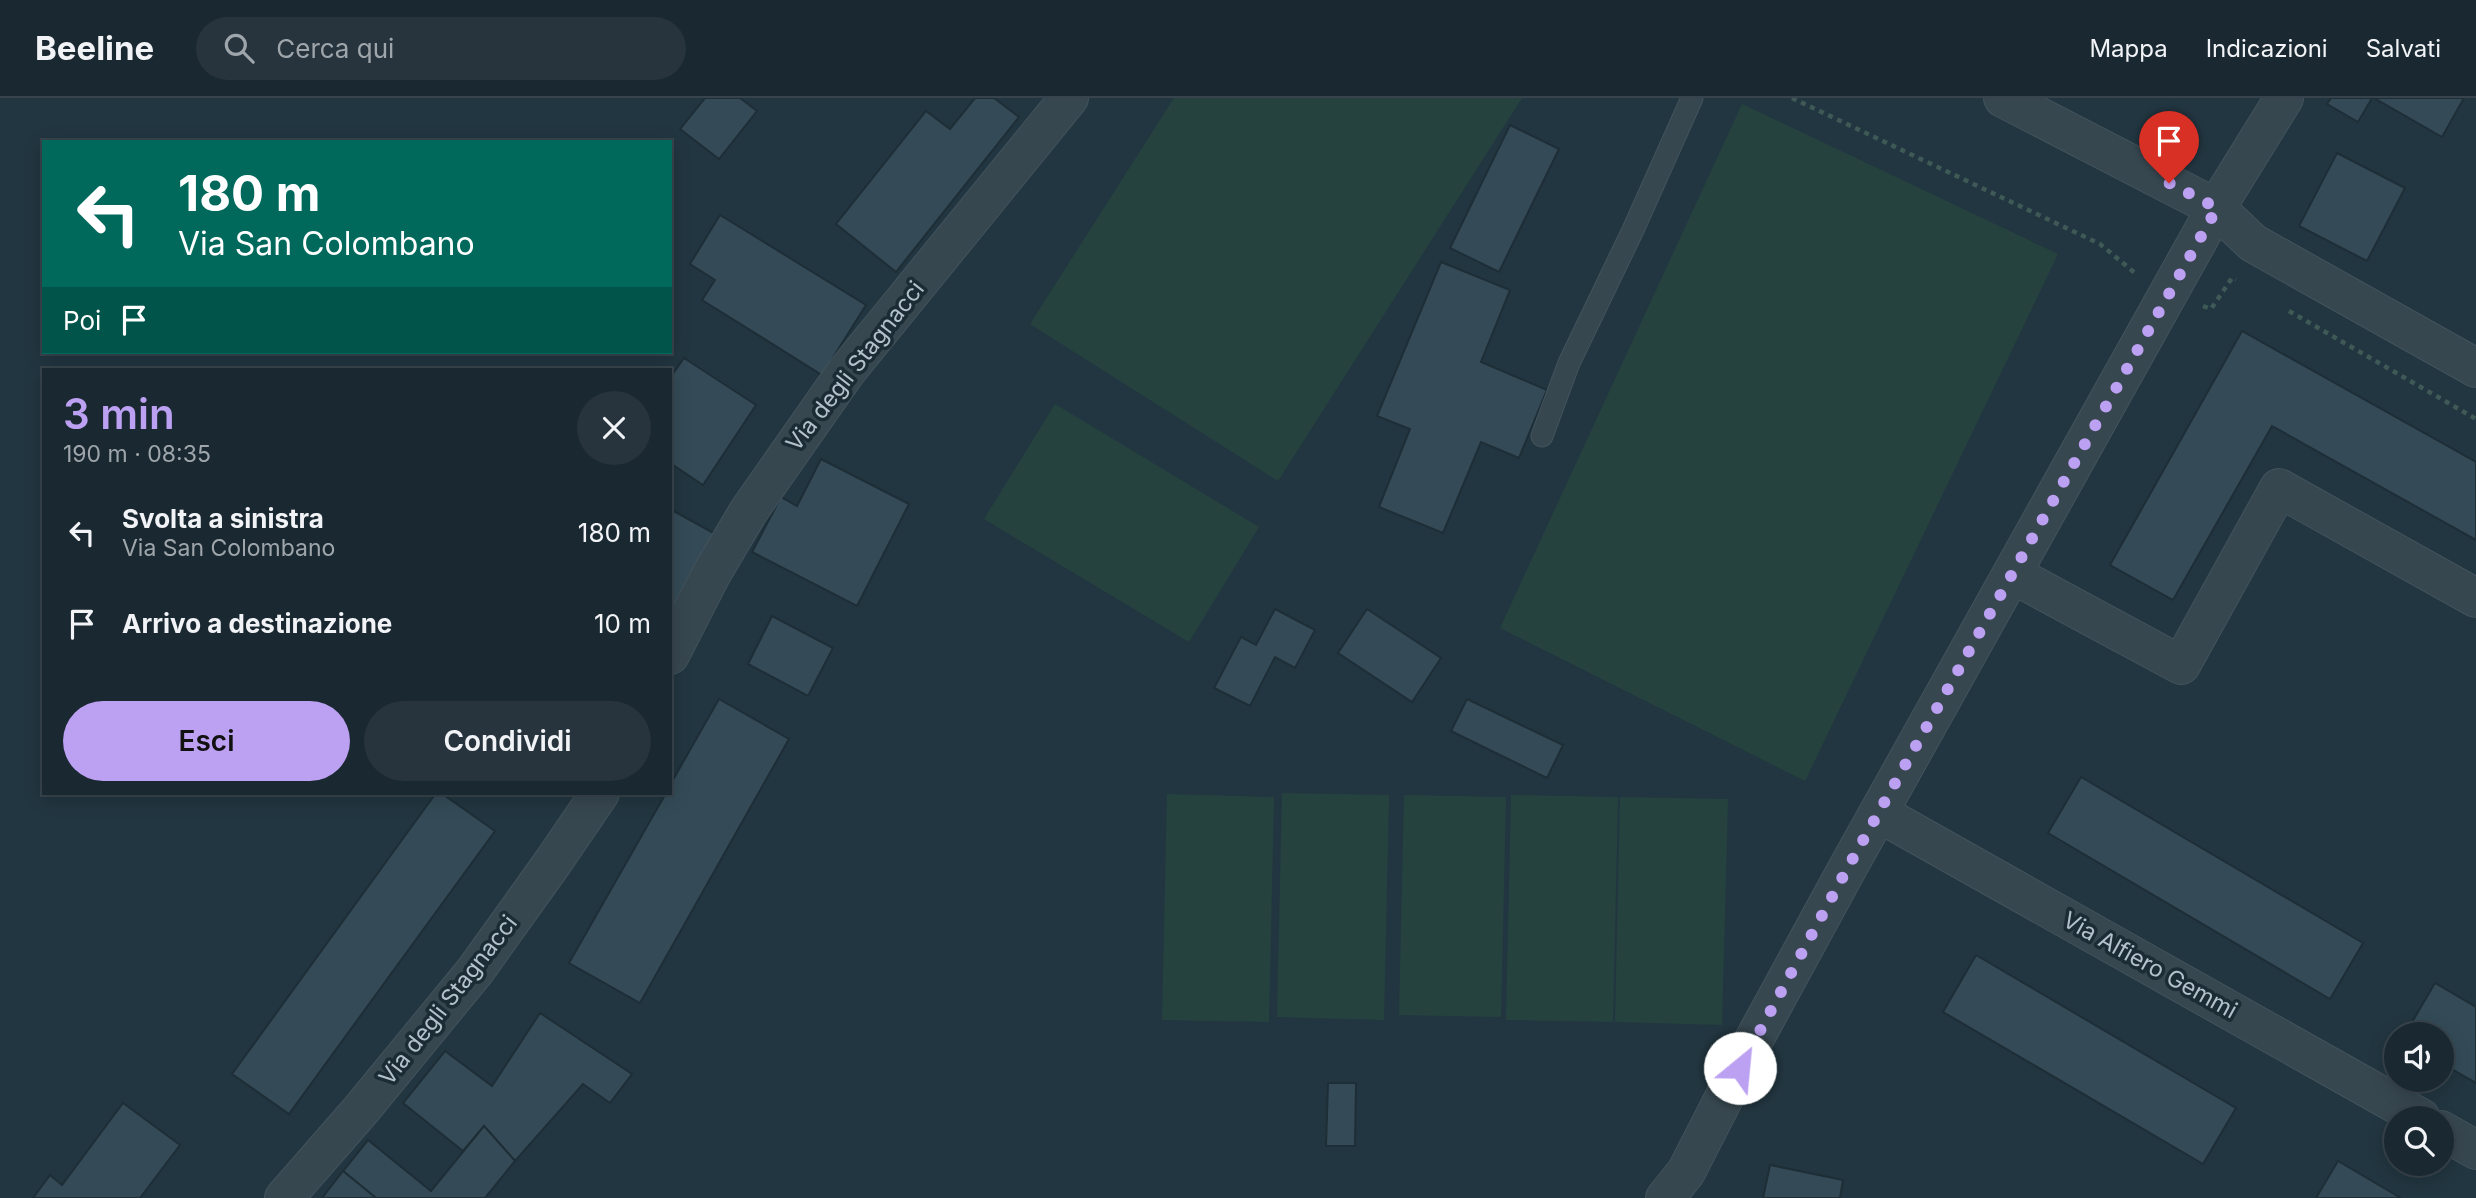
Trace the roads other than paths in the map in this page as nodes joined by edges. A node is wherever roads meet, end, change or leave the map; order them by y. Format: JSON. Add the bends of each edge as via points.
{"nodes":[{"id":1,"x":1069,"y":98,"type":"edge"},
{"id":2,"x":1692,"y":98,"type":"edge"},
{"id":3,"x":2003,"y":98,"type":"edge"},
{"id":4,"x":2284,"y":98,"type":"edge"},
{"id":5,"x":2217,"y":208,"type":"junction"},
{"id":6,"x":2476,"y":368,"type":"edge"},
{"id":7,"x":1542,"y":436,"type":"dead end"},
{"id":8,"x":2012,"y":574,"type":"junction"},
{"id":9,"x":2476,"y":598,"type":"edge"},
{"id":10,"x":672,"y":651,"type":"edge"},
{"id":11,"x":599,"y":795,"type":"edge"},
{"id":12,"x":1879,"y":813,"type":"junction"},
{"id":13,"x":2400,"y":1106,"type":"edge"},
{"id":14,"x":2454,"y":1137,"type":"edge"},
{"id":15,"x":2476,"y":1150,"type":"edge"},
{"id":16,"x":1675,"y":1193,"type":"edge"},
{"id":17,"x":284,"y":1198,"type":"edge"}],
"edges":[{"from":1,"to":10,"type":"street","name":"Via degli Stagnacci","via":[[821,405],[736,533]]},
{"from":2,"to":7,"type":"lane","via":[[1569,363]]},
{"from":3,"to":5,"type":"street"},
{"from":4,"to":5,"type":"street"},
{"from":5,"to":6,"type":"street","via":[[2253,243]]},
{"from":5,"to":8,"type":"street"},
{"from":8,"to":9,"type":"street","via":[[2181,665],[2279,488]]},
{"from":8,"to":12,"type":"street"},
{"from":11,"to":17,"type":"street","name":"Via degli Stagnacci","via":[[475,971]]},
{"from":12,"to":13,"type":"street","name":"Via Alfiero Gemmi"},
{"from":12,"to":16,"type":"street"},
{"from":14,"to":15,"type":"street"}]}
